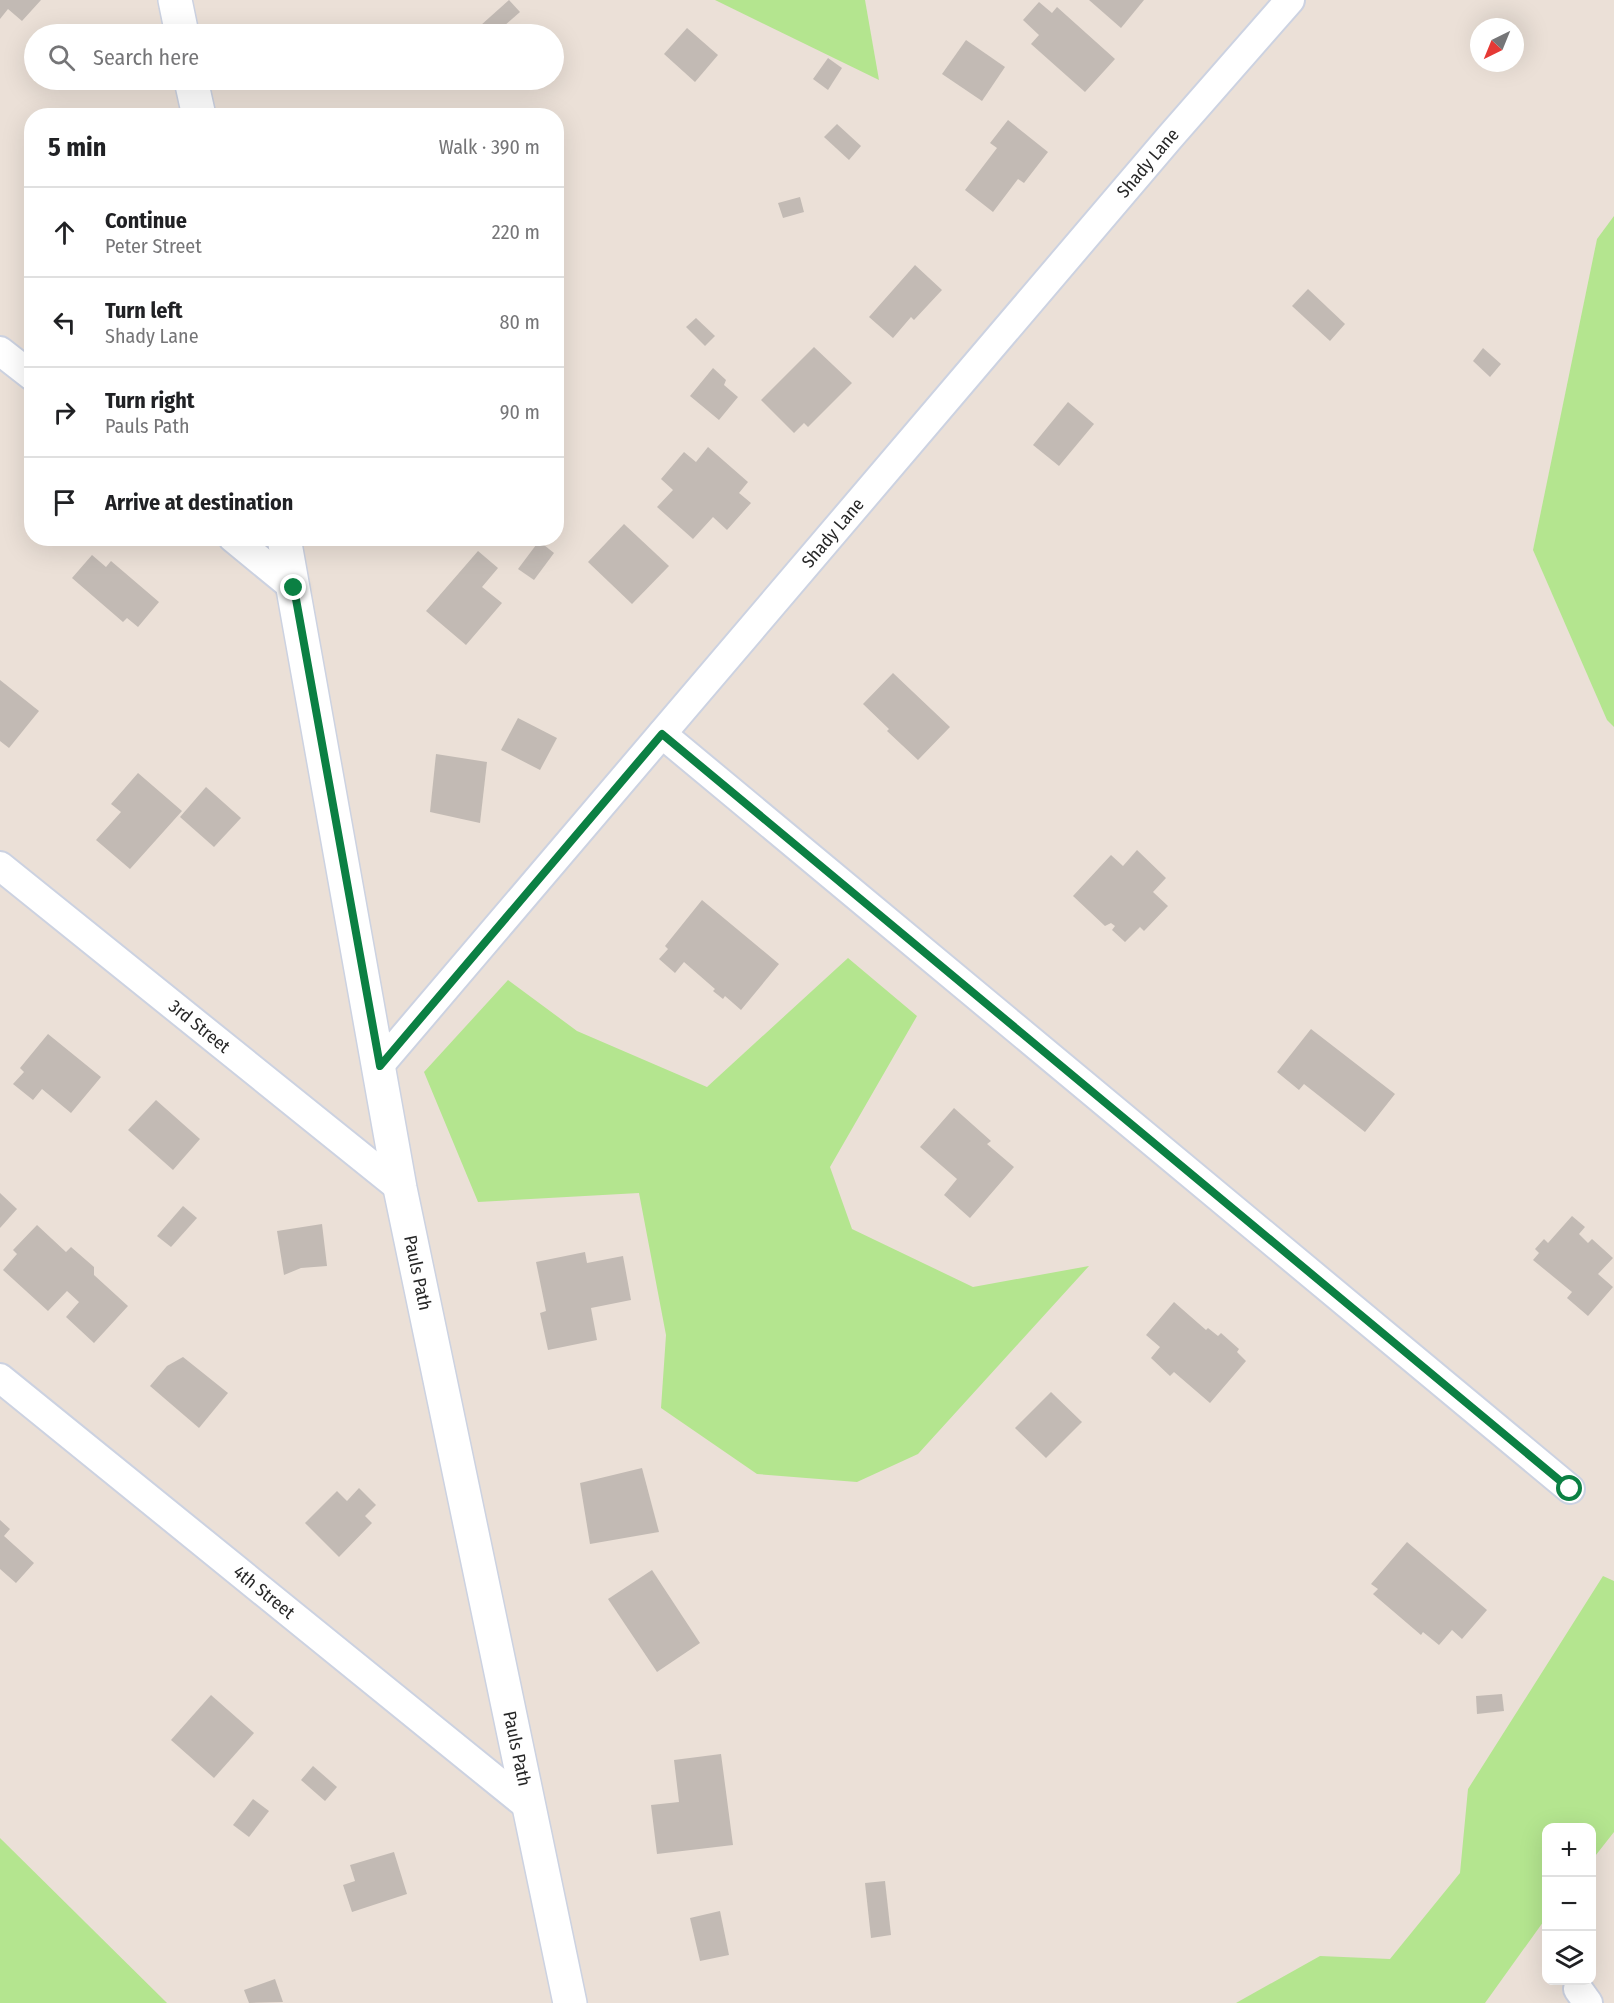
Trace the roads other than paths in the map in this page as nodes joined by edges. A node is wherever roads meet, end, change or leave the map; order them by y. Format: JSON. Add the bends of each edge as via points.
{"nodes":[{"id":1,"x":175,"y":0,"type":"edge"},
{"id":2,"x":1290,"y":0,"type":"edge"},
{"id":3,"x":180,"y":24,"type":"edge"},
{"id":4,"x":193,"y":90,"type":"edge"},
{"id":5,"x":197,"y":108,"type":"edge"},
{"id":6,"x":0,"y":351,"type":"edge"},
{"id":7,"x":24,"y":370,"type":"edge"},
{"id":8,"x":243,"y":546,"type":"edge"},
{"id":9,"x":286,"y":546,"type":"edge"},
{"id":10,"x":294,"y":588,"type":"junction"},
{"id":11,"x":662,"y":734,"type":"junction"},
{"id":12,"x":0,"y":866,"type":"edge"},
{"id":13,"x":380,"y":1066,"type":"junction"},
{"id":14,"x":400,"y":1188,"type":"junction"},
{"id":15,"x":0,"y":1378,"type":"edge"},
{"id":16,"x":1570,"y":1489,"type":"dead end"},
{"id":17,"x":529,"y":1807,"type":"junction"},
{"id":18,"x":570,"y":2003,"type":"edge"}],
"edges":[{"from":1,"to":3,"type":"street"},
{"from":2,"to":11,"type":"street","name":"Shady Lane"},
{"from":4,"to":5,"type":"street"},
{"from":6,"to":7,"type":"street"},
{"from":8,"to":10,"type":"street"},
{"from":9,"to":10,"type":"street","name":"Pauls Path"},
{"from":10,"to":13,"type":"street","name":"Pauls Path"},
{"from":11,"to":13,"type":"street","name":"Shady Lane"},
{"from":11,"to":16,"type":"street"},
{"from":12,"to":14,"type":"street","name":"3rd Street"},
{"from":13,"to":14,"type":"street","name":"Pauls Path"},
{"from":14,"to":17,"type":"street","name":"Pauls Path"},
{"from":15,"to":17,"type":"street","name":"4th Street"},
{"from":17,"to":18,"type":"street","name":"Pauls Path"}]}
